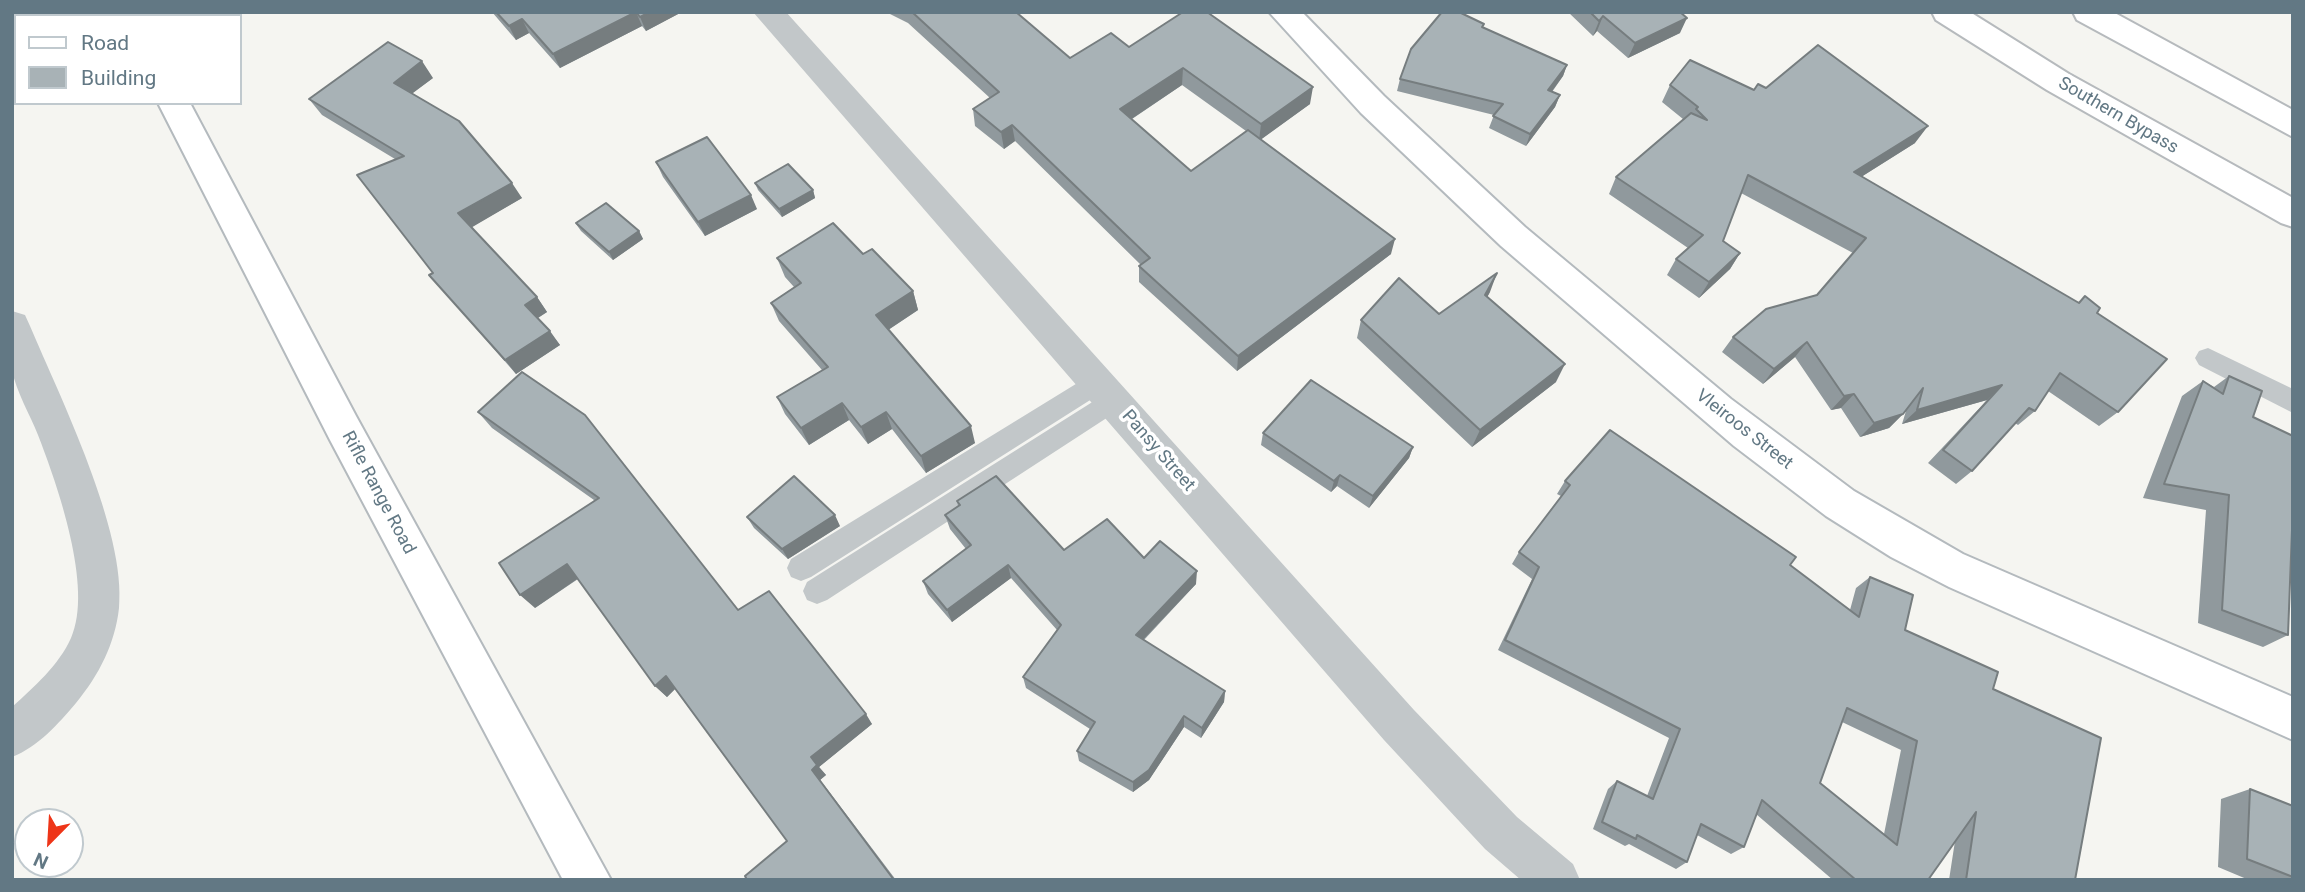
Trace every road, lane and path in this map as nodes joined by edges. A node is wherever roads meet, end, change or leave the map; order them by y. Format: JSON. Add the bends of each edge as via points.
{"nodes":[{"id":1,"x":768,"y":12,"type":"edge"},
{"id":2,"x":1284,"y":12,"type":"edge"},
{"id":3,"x":1947,"y":12,"type":"edge"},
{"id":4,"x":2088,"y":12,"type":"edge"},
{"id":5,"x":175,"y":105,"type":"edge"},
{"id":6,"x":2293,"y":125,"type":"edge"},
{"id":7,"x":2293,"y":214,"type":"edge"},
{"id":8,"x":12,"y":326,"type":"edge"},
{"id":9,"x":2208,"y":358,"type":"dead end"},
{"id":10,"x":1105,"y":391,"type":"junction"},
{"id":11,"x":2293,"y":402,"type":"edge"},
{"id":12,"x":802,"y":568,"type":"dead end"},
{"id":13,"x":817,"y":591,"type":"dead end"},
{"id":14,"x":2293,"y":719,"type":"edge"},
{"id":15,"x":12,"y":736,"type":"edge"},
{"id":16,"x":588,"y":880,"type":"edge"},
{"id":17,"x":1557,"y":880,"type":"edge"}],
"edges":[{"from":1,"to":10,"type":"street","name":"Pansy Street"},
{"from":2,"to":14,"type":"main road","name":"Vleiroos Street","via":[[1412,145],[1579,295],[1854,514],[1963,573]]},
{"from":3,"to":7,"type":"main road","name":"Southern Bypass","via":[[2058,82]]},
{"from":4,"to":6,"type":"main road"},
{"from":5,"to":16,"type":"main road","name":"Rifle Range Road","via":[[343,428]]},
{"from":8,"to":15,"type":"street","via":[[84,510],[99,613],[93,638],[74,670]]},
{"from":9,"to":11,"type":"lane"},
{"from":10,"to":12,"type":"lane"},
{"from":10,"to":13,"type":"lane"},
{"from":10,"to":17,"type":"street","name":"Pansy Street","via":[[1399,725],[1501,833]]}]}
